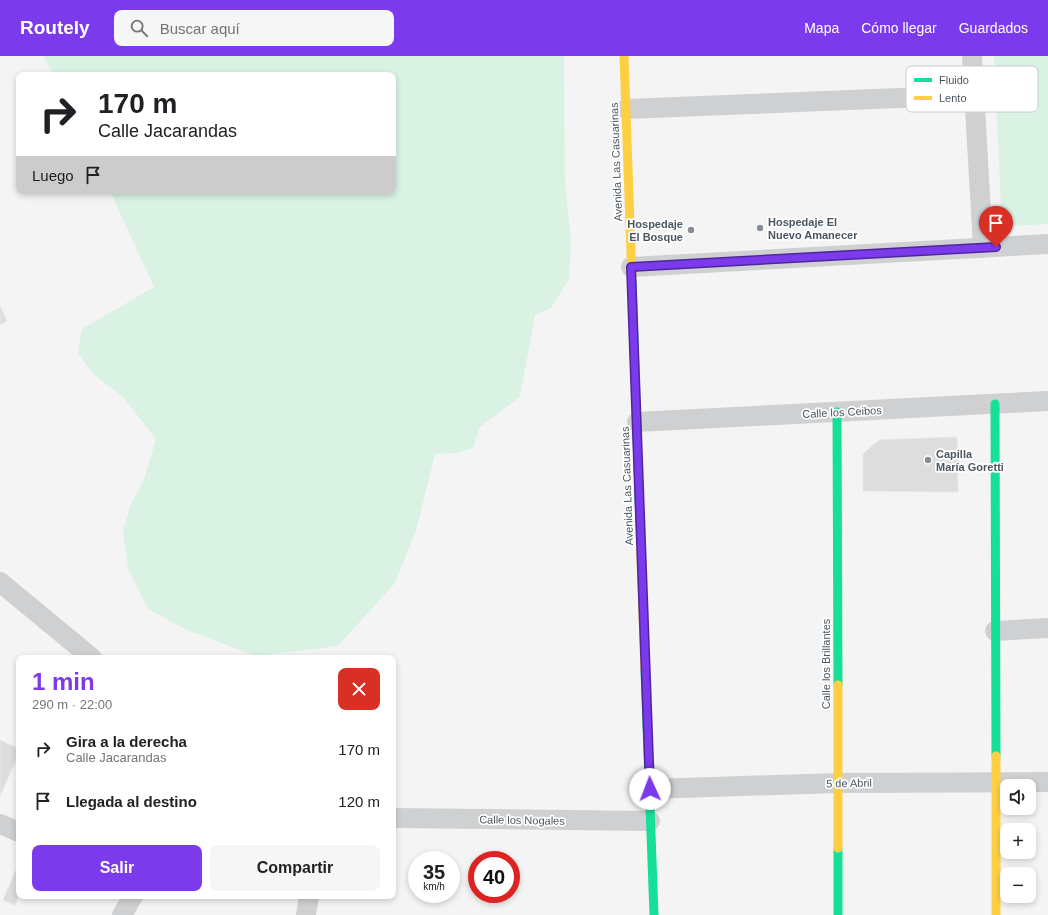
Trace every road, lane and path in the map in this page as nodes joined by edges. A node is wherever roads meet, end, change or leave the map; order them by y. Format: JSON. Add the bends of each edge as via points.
{"nodes":[{"id":1,"x":624,"y":56,"type":"edge"},
{"id":2,"x":972,"y":56,"type":"edge"},
{"id":3,"x":973,"y":66,"type":"edge"},
{"id":4,"x":906,"y":98,"type":"edge"},
{"id":5,"x":626,"y":108,"type":"junction"},
{"id":6,"x":975,"y":112,"type":"edge"},
{"id":7,"x":1048,"y":244,"type":"edge"},
{"id":8,"x":983,"y":247,"type":"junction"},
{"id":9,"x":631,"y":267,"type":"junction"},
{"id":10,"x":1048,"y":401,"type":"edge"},
{"id":11,"x":995,"y":404,"type":"junction"},
{"id":12,"x":837,"y":412,"type":"junction"},
{"id":13,"x":637,"y":422,"type":"junction"},
{"id":14,"x":0,"y":582,"type":"edge"},
{"id":15,"x":1048,"y":628,"type":"edge"},
{"id":16,"x":995,"y":631,"type":"junction"},
{"id":17,"x":88,"y":655,"type":"edge"},
{"id":18,"x":995,"y":782,"type":"junction"},
{"id":19,"x":1048,"y":782,"type":"edge"},
{"id":20,"x":838,"y":783,"type":"junction"},
{"id":21,"x":650,"y":789,"type":"junction"},
{"id":22,"x":396,"y":818,"type":"edge"},
{"id":23,"x":650,"y":821,"type":"junction"},
{"id":24,"x":0,"y":824,"type":"edge"},
{"id":25,"x":16,"y":831,"type":"edge"},
{"id":26,"x":131,"y":899,"type":"edge"},
{"id":27,"x":309,"y":899,"type":"edge"},
{"id":28,"x":122,"y":915,"type":"edge"},
{"id":29,"x":306,"y":915,"type":"edge"},
{"id":30,"x":654,"y":915,"type":"edge"},
{"id":31,"x":838,"y":915,"type":"edge"},
{"id":32,"x":996,"y":915,"type":"edge"}],
"edges":[{"from":1,"to":5,"type":"street","name":"Avenida Las Casuarinas"},
{"from":2,"to":3,"type":"street"},
{"from":4,"to":5,"type":"street"},
{"from":5,"to":9,"type":"street","name":"Avenida Las Casuarinas"},
{"from":6,"to":8,"type":"street"},
{"from":7,"to":8,"type":"street"},
{"from":8,"to":9,"type":"street"},
{"from":9,"to":13,"type":"street","name":"Avenida Las Casuarinas"},
{"from":10,"to":11,"type":"street","name":"Calle los Ceibos"},
{"from":11,"to":12,"type":"street","name":"Calle los Ceibos"},
{"from":11,"to":16,"type":"street"},
{"from":12,"to":13,"type":"street","name":"Calle los Ceibos"},
{"from":12,"to":20,"type":"street","name":"Calle los Brillantes"},
{"from":13,"to":21,"type":"street","name":"Avenida Las Casuarinas"},
{"from":14,"to":17,"type":"street"},
{"from":15,"to":16,"type":"street"},
{"from":16,"to":18,"type":"street"},
{"from":18,"to":19,"type":"street","name":"5 de Abril"},
{"from":18,"to":20,"type":"street","name":"5 de Abril"},
{"from":18,"to":32,"type":"street"},
{"from":20,"to":21,"type":"street","name":"5 de Abril"},
{"from":20,"to":31,"type":"street","name":"Calle los Brillantes"},
{"from":21,"to":23,"type":"street","name":"Avenida Las Casuarinas"},
{"from":22,"to":23,"type":"street","name":"Calle los Nogales"},
{"from":23,"to":30,"type":"street","name":"Avenida Las Casuarinas"},
{"from":24,"to":25,"type":"street"},
{"from":26,"to":28,"type":"street"},
{"from":27,"to":29,"type":"street"}]}
